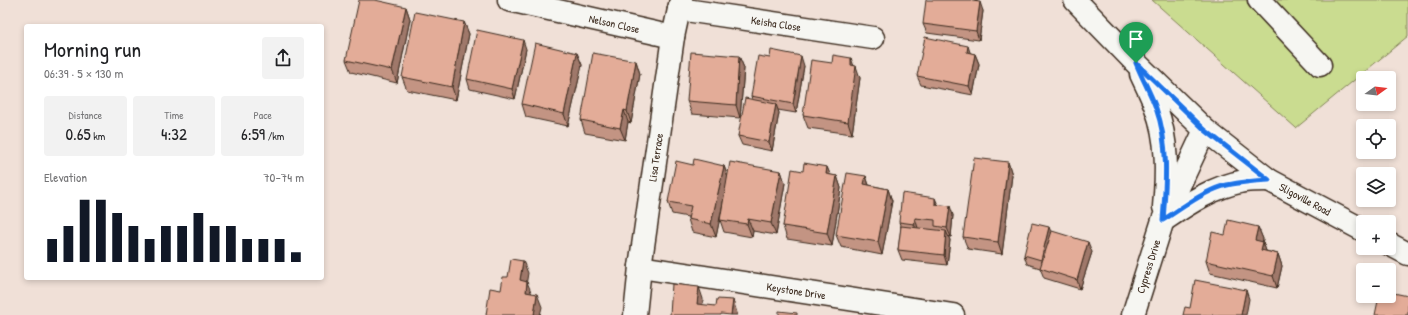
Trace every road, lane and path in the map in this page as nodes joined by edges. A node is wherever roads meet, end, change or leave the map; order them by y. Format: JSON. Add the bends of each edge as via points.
{"nodes":[{"id":1,"x":509,"y":0,"type":"edge"},
{"id":2,"x":1075,"y":0,"type":"edge"},
{"id":3,"x":1258,"y":0,"type":"edge"},
{"id":4,"x":680,"y":4,"type":"edge"},
{"id":5,"x":673,"y":37,"type":"junction"},
{"id":6,"x":873,"y":38,"type":"dead end"},
{"id":7,"x":1136,"y":63,"type":"junction"},
{"id":8,"x":1320,"y":65,"type":"dead end"},
{"id":9,"x":1205,"y":130,"type":"junction"},
{"id":10,"x":1269,"y":180,"type":"junction"},
{"id":11,"x":1163,"y":220,"type":"junction"},
{"id":12,"x":1356,"y":226,"type":"edge"},
{"id":13,"x":1396,"y":248,"type":"edge"},
{"id":14,"x":1408,"y":254,"type":"edge"},
{"id":15,"x":640,"y":267,"type":"junction"},
{"id":16,"x":634,"y":315,"type":"edge"},
{"id":17,"x":953,"y":315,"type":"edge"},
{"id":18,"x":1133,"y":315,"type":"edge"}],
"edges":[{"from":1,"to":5,"type":"street","name":"Nelson Close"},
{"from":2,"to":7,"type":"street","name":"Sligoville Road"},
{"from":3,"to":8,"type":"street"},
{"from":4,"to":5,"type":"street","name":"Lisa Terrace"},
{"from":4,"to":6,"type":"street","name":"Keisha Close"},
{"from":5,"to":15,"type":"street","name":"Lisa Terrace"},
{"from":7,"to":9,"type":"street","name":"Sligoville Road"},
{"from":7,"to":11,"type":"street","via":[[1156,109],[1164,142],[1167,174]]},
{"from":9,"to":10,"type":"street","name":"Sligoville Road"},
{"from":9,"to":11,"type":"street","name":"Cypress Drive"},
{"from":10,"to":11,"type":"street","via":[[1245,181],[1221,187],[1195,199]]},
{"from":10,"to":12,"type":"street","name":"Sligoville Road"},
{"from":11,"to":18,"type":"street","name":"Cypress Drive"},
{"from":13,"to":14,"type":"street"},
{"from":15,"to":16,"type":"street","name":"Lisa Terrace"},
{"from":15,"to":17,"type":"street","name":"Keystone Drive"}]}
